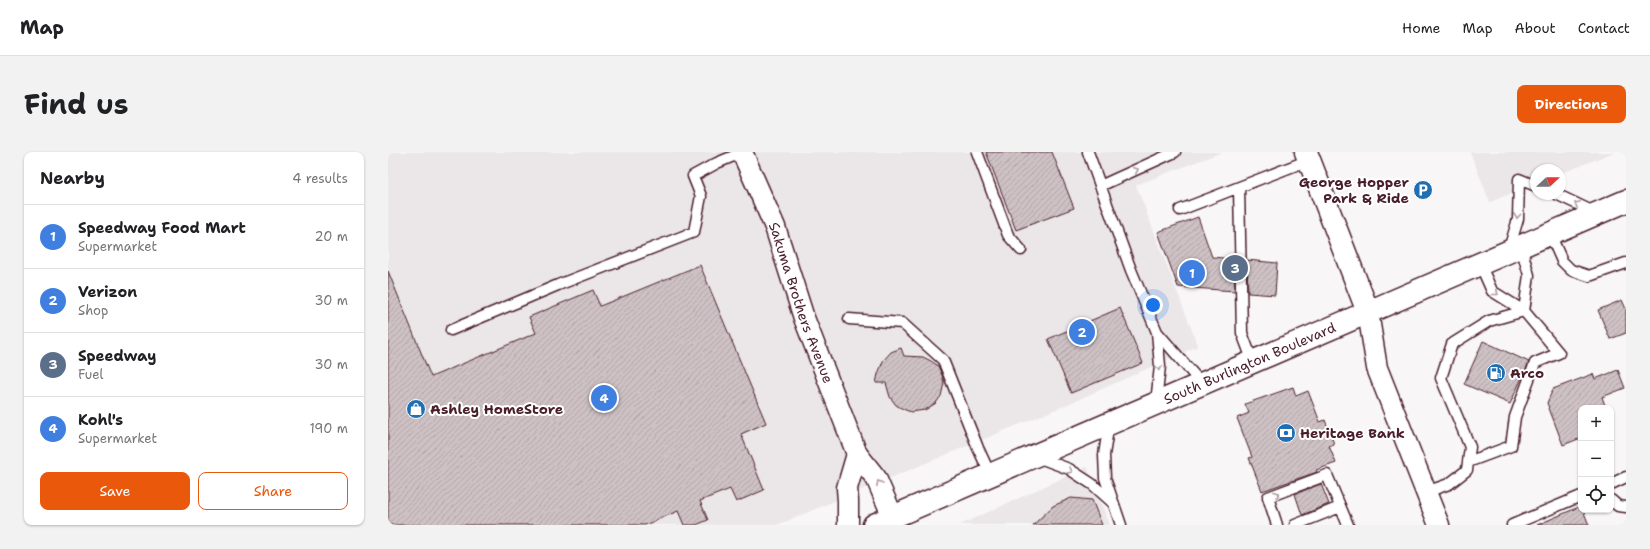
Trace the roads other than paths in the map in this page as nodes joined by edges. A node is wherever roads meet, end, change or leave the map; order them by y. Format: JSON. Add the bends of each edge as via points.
{"nodes":[{"id":1,"x":742,"y":152,"type":"edge"},
{"id":2,"x":978,"y":152,"type":"edge"},
{"id":3,"x":1088,"y":152,"type":"edge"},
{"id":4,"x":1175,"y":152,"type":"edge"},
{"id":5,"x":1307,"y":156,"type":"edge"},
{"id":6,"x":1530,"y":184,"type":"edge"},
{"id":7,"x":1100,"y":186,"type":"junction"},
{"id":8,"x":1239,"y":188,"type":"junction"},
{"id":9,"x":1566,"y":199,"type":"edge"},
{"id":10,"x":1626,"y":201,"type":"edge"},
{"id":11,"x":1180,"y":210,"type":"dead end"},
{"id":12,"x":1598,"y":214,"type":"junction"},
{"id":13,"x":1550,"y":234,"type":"junction"},
{"id":14,"x":1514,"y":249,"type":"junction"},
{"id":15,"x":1021,"y":250,"type":"dead end"},
{"id":16,"x":1626,"y":263,"type":"edge"},
{"id":17,"x":1480,"y":264,"type":"junction"},
{"id":18,"x":1524,"y":311,"type":"junction"},
{"id":19,"x":1368,"y":312,"type":"junction"},
{"id":20,"x":849,"y":319,"type":"dead end"},
{"id":21,"x":451,"y":330,"type":"dead end"},
{"id":22,"x":1157,"y":332,"type":"junction"},
{"id":23,"x":1253,"y":362,"type":"junction"},
{"id":24,"x":1202,"y":384,"type":"junction"},
{"id":25,"x":1156,"y":403,"type":"junction"},
{"id":26,"x":1109,"y":423,"type":"junction"},
{"id":27,"x":857,"y":454,"type":"junction"},
{"id":28,"x":1034,"y":456,"type":"junction"},
{"id":29,"x":1468,"y":462,"type":"junction"},
{"id":30,"x":990,"y":474,"type":"junction"},
{"id":31,"x":1626,"y":477,"type":"edge"},
{"id":32,"x":1614,"y":483,"type":"edge"},
{"id":33,"x":1426,"y":492,"type":"junction"},
{"id":34,"x":1578,"y":497,"type":"edge"},
{"id":35,"x":1112,"y":502,"type":"junction"},
{"id":36,"x":1614,"y":503,"type":"edge"},
{"id":37,"x":1340,"y":507,"type":"junction"},
{"id":38,"x":1626,"y":507,"type":"edge"},
{"id":39,"x":883,"y":521,"type":"edge"},
{"id":40,"x":848,"y":525,"type":"edge"},
{"id":41,"x":1121,"y":525,"type":"edge"},
{"id":42,"x":1277,"y":525,"type":"edge"},
{"id":43,"x":1295,"y":525,"type":"edge"},
{"id":44,"x":1348,"y":525,"type":"edge"},
{"id":45,"x":1438,"y":525,"type":"edge"},
{"id":46,"x":1512,"y":525,"type":"edge"}],
"edges":[{"from":1,"to":21,"type":"lane","via":[[693,176],[701,196],[694,232]]},
{"from":1,"to":27,"type":"street","name":"Sakuma Brothers Avenue","via":[[775,227],[804,318]]},
{"from":2,"to":15,"type":"lane","via":[[1008,235]]},
{"from":3,"to":7,"type":"lane"},
{"from":7,"to":4,"type":"lane","one_way":true},
{"from":5,"to":8,"type":"lane"},
{"from":5,"to":19,"type":"main road"},
{"from":6,"to":14,"type":"lane","one_way":true,"via":[[1519,179]]},
{"from":7,"to":22,"type":"lane"},
{"from":8,"to":11,"type":"lane"},
{"from":8,"to":23,"type":"lane","via":[[1242,333]]},
{"from":12,"to":9,"type":"lane","one_way":true},
{"from":10,"to":12,"type":"main road","name":"South Burlington Boulevard"},
{"from":12,"to":13,"type":"main road","name":"South Burlington Boulevard"},
{"from":13,"to":14,"type":"main road","name":"South Burlington Boulevard"},
{"from":13,"to":16,"type":"lane","via":[[1562,261],[1571,270],[1589,276]]},
{"from":14,"to":17,"type":"main road","name":"South Burlington Boulevard"},
{"from":14,"to":18,"type":"lane","via":[[1529,275]]},
{"from":17,"to":18,"type":"lane","one_way":true,"via":[[1492,291]]},
{"from":17,"to":19,"type":"main road","name":"South Burlington Boulevard"},
{"from":18,"to":29,"type":"lane","via":[[1489,321],[1452,344],[1441,378],[1470,447]]},
{"from":18,"to":29,"type":"lane","via":[[1559,354],[1535,363],[1515,417],[1512,446]]},
{"from":19,"to":23,"type":"main road","name":"South Burlington Boulevard"},
{"from":19,"to":33,"type":"street","via":[[1377,368]]},
{"from":20,"to":30,"type":"lane","via":[[902,323],[943,360]]},
{"from":22,"to":24,"type":"lane"},
{"from":22,"to":25,"type":"lane","one_way":true,"via":[[1160,366]]},
{"from":23,"to":24,"type":"main road","name":"South Burlington Boulevard"},
{"from":24,"to":25,"type":"main road","name":"South Burlington Boulevard"},
{"from":25,"to":26,"type":"main road","name":"South Burlington Boulevard"},
{"from":26,"to":28,"type":"main road","name":"South Burlington Boulevard"},
{"from":26,"to":35,"type":"lane","via":[[1104,455],[1105,478]]},
{"from":39,"to":27,"type":"street","name":"Sakuma Brothers Avenue","one_way":true,"via":[[876,478]]},
{"from":27,"to":40,"type":"street","via":[[846,488]]},
{"from":28,"to":30,"type":"main road","name":"South Burlington Boulevard"},
{"from":28,"to":35,"type":"lane","one_way":true,"via":[[1069,469],[1092,484]]},
{"from":29,"to":33,"type":"lane","via":[[1467,470],[1449,484]]},
{"from":30,"to":39,"type":"main road","name":"South Burlington Boulevard"},
{"from":31,"to":32,"type":"lane"},
{"from":33,"to":45,"type":"street"},
{"from":34,"to":46,"type":"lane"},
{"from":35,"to":41,"type":"lane"},
{"from":36,"to":38,"type":"lane"},
{"from":42,"to":37,"type":"lane","one_way":true,"via":[[1268,497],[1327,475]]},
{"from":37,"to":43,"type":"lane"},
{"from":37,"to":44,"type":"lane"}]}
